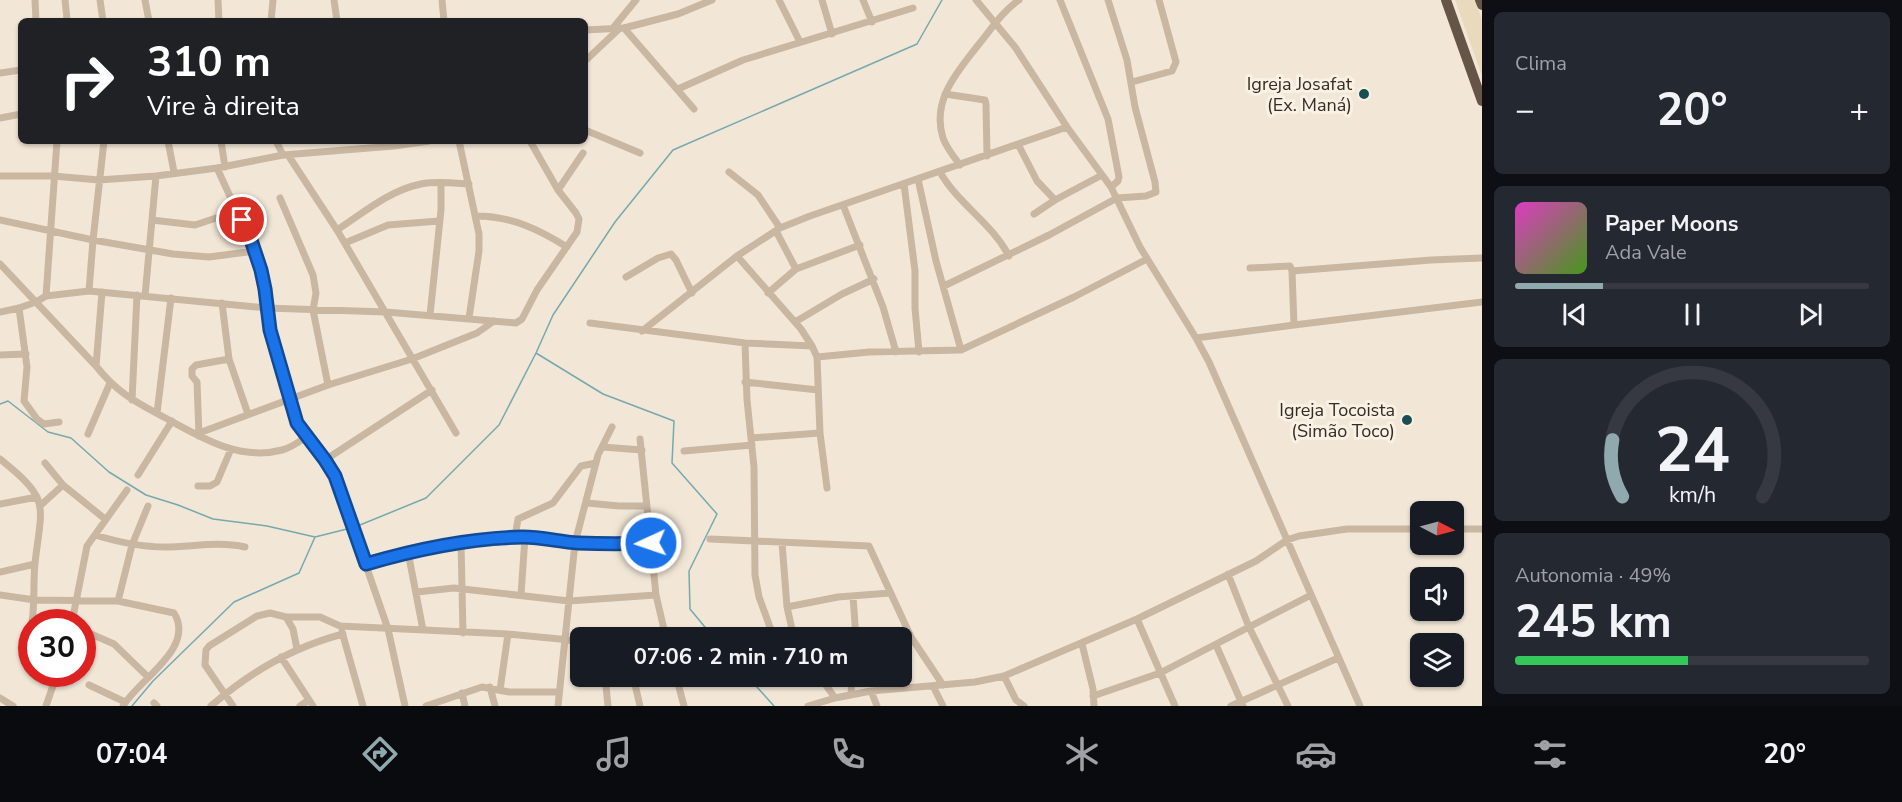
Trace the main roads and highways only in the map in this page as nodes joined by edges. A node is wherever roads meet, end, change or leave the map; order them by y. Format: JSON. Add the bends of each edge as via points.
{"nodes":[{"id":1,"x":1446,"y":0,"type":"edge"},
{"id":2,"x":1480,"y":0,"type":"edge"},
{"id":3,"x":1482,"y":5,"type":"edge"},
{"id":4,"x":1482,"y":101,"type":"edge"}],
"edges":[{"from":1,"to":4,"type":"highway"},
{"from":2,"to":3,"type":"highway"}]}
